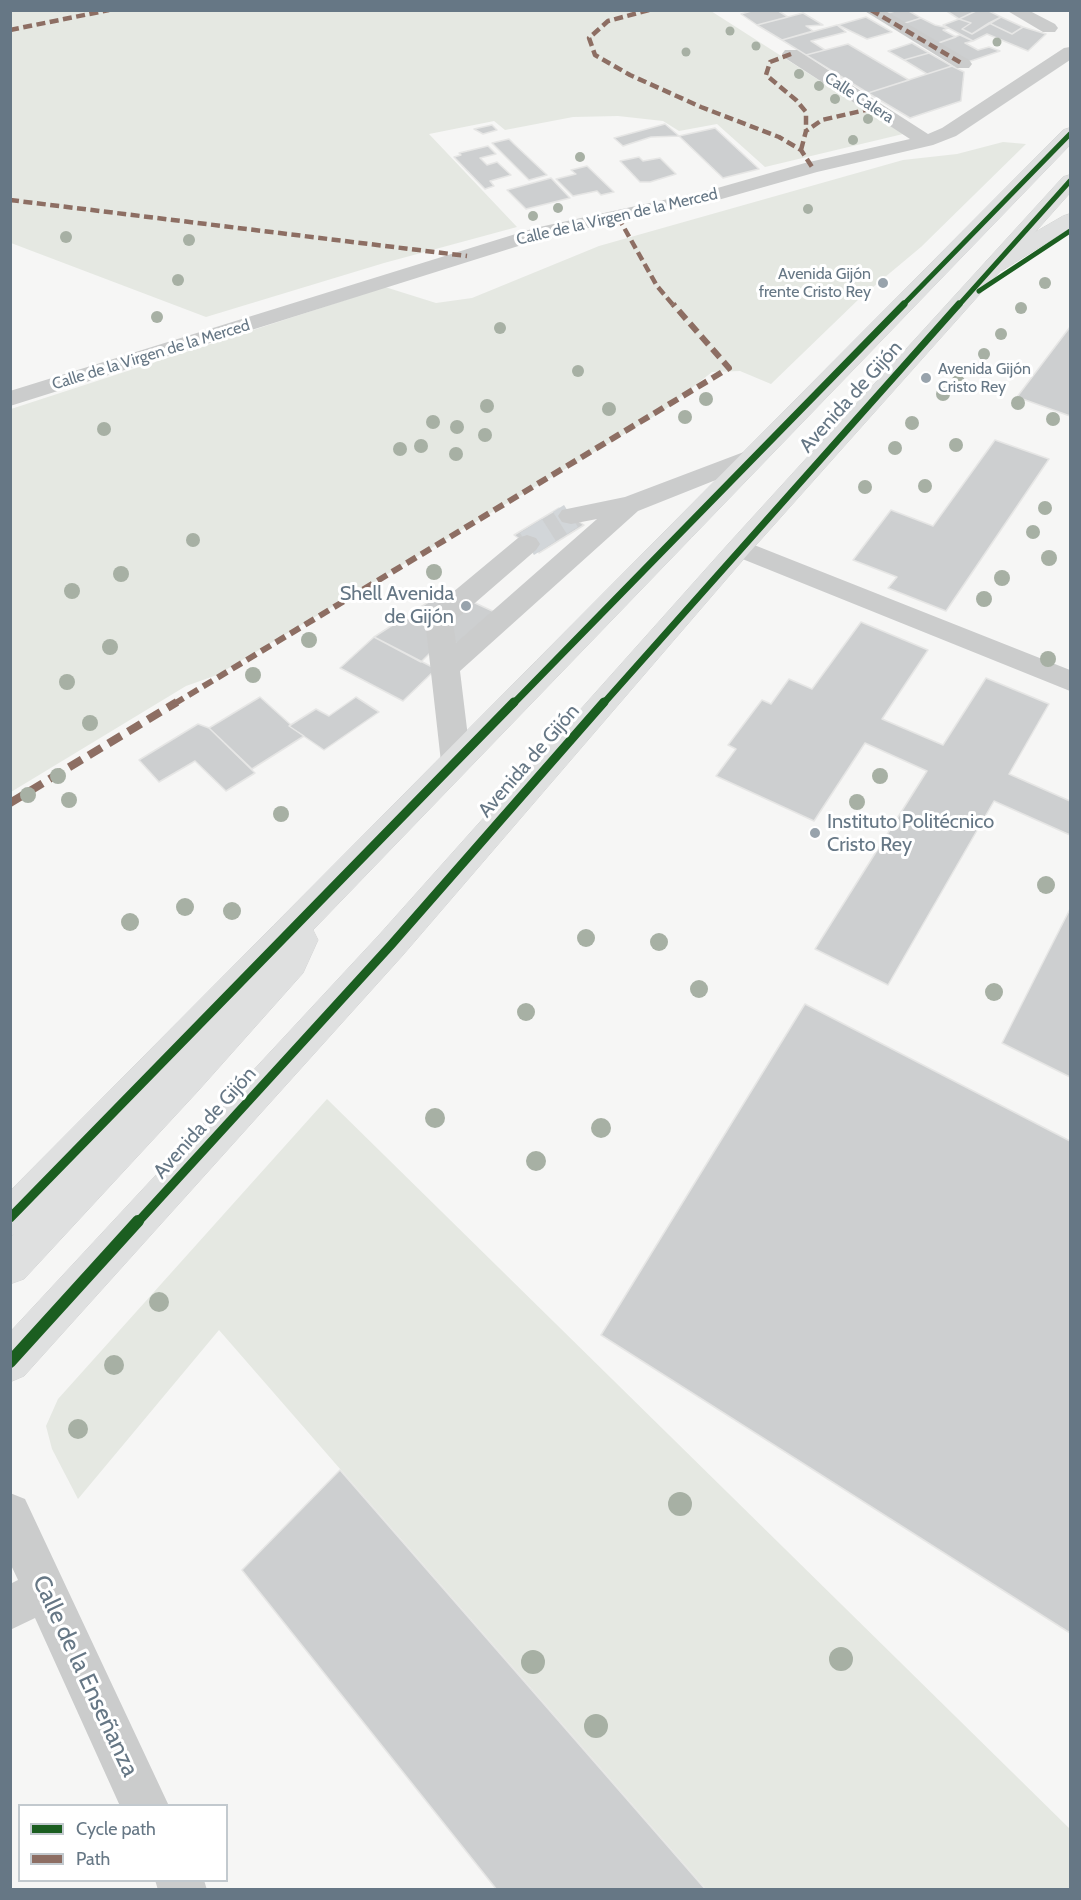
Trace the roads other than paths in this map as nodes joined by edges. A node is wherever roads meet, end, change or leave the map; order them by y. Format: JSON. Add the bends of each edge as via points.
{"nodes":[{"id":1,"x":871,"y":10,"type":"edge"},
{"id":2,"x":1014,"y":10,"type":"edge"},
{"id":3,"x":1049,"y":28,"type":"dead end"},
{"id":4,"x":1071,"y":52,"type":"edge"},
{"id":5,"x":791,"y":54,"type":"dead end"},
{"id":6,"x":963,"y":64,"type":"dead end"},
{"id":7,"x":1071,"y":134,"type":"edge"},
{"id":8,"x":927,"y":141,"type":"junction"},
{"id":9,"x":1071,"y":180,"type":"edge"},
{"id":10,"x":1071,"y":220,"type":"edge"},
{"id":11,"x":995,"y":265,"type":"junction"},
{"id":12,"x":10,"y":399,"type":"edge"},
{"id":13,"x":758,"y":455,"type":"junction"},
{"id":14,"x":629,"y":505,"type":"junction"},
{"id":15,"x":571,"y":516,"type":"tunnel mouth"},
{"id":16,"x":527,"y":544,"type":"tunnel mouth"},
{"id":17,"x":740,"y":548,"type":"junction"},
{"id":18,"x":445,"y":668,"type":"junction"},
{"id":19,"x":1071,"y":681,"type":"edge"},
{"id":20,"x":456,"y":762,"type":"junction"},
{"id":21,"x":321,"y":900,"type":"junction"},
{"id":22,"x":10,"y":1218,"type":"edge"},
{"id":23,"x":10,"y":1266,"type":"edge"},
{"id":24,"x":10,"y":1362,"type":"edge"},
{"id":25,"x":10,"y":1514,"type":"edge"},
{"id":26,"x":28,"y":1598,"type":"edge"},
{"id":27,"x":144,"y":1804,"type":"edge"}],
"edges":[{"from":1,"to":6,"type":"street"},
{"from":2,"to":3,"type":"street"},
{"from":4,"to":8,"type":"street","name":"Calle de la Virgen de la Merced","via":[[949,132]]},
{"from":5,"to":8,"type":"street","name":"Calle Calera"},
{"from":7,"to":13,"type":"main road","name":"Avenida de Gijón"},
{"from":8,"to":12,"type":"street","name":"Calle de la Virgen de la Merced","via":[[812,167],[718,194],[542,232]]},
{"from":9,"to":11,"type":"main road","name":"Avenida de Gijón"},
{"from":10,"to":11,"type":"main road"},
{"from":11,"to":17,"type":"main road","name":"Avenida de Gijón"},
{"from":13,"to":14,"type":"street"},
{"from":13,"to":20,"type":"main road","name":"Avenida de Gijón"},
{"from":14,"to":15,"type":"street"},
{"from":14,"to":18,"type":"street"},
{"from":16,"to":18,"type":"street","via":[[439,619]]},
{"from":17,"to":19,"type":"street"},
{"from":17,"to":24,"type":"main road","name":"Avenida de Gijón","via":[[391,945]]},
{"from":18,"to":20,"type":"street"},
{"from":20,"to":21,"type":"main road","name":"Avenida de Gijón"},
{"from":21,"to":22,"type":"main road","name":"Avenida de Gijón"},
{"from":21,"to":23,"type":"main road","via":[[291,963]]},
{"from":25,"to":26,"type":"street","name":"Calle de la Enseñanza"},
{"from":26,"to":27,"type":"street","name":"Calle de la Enseñanza"}]}
